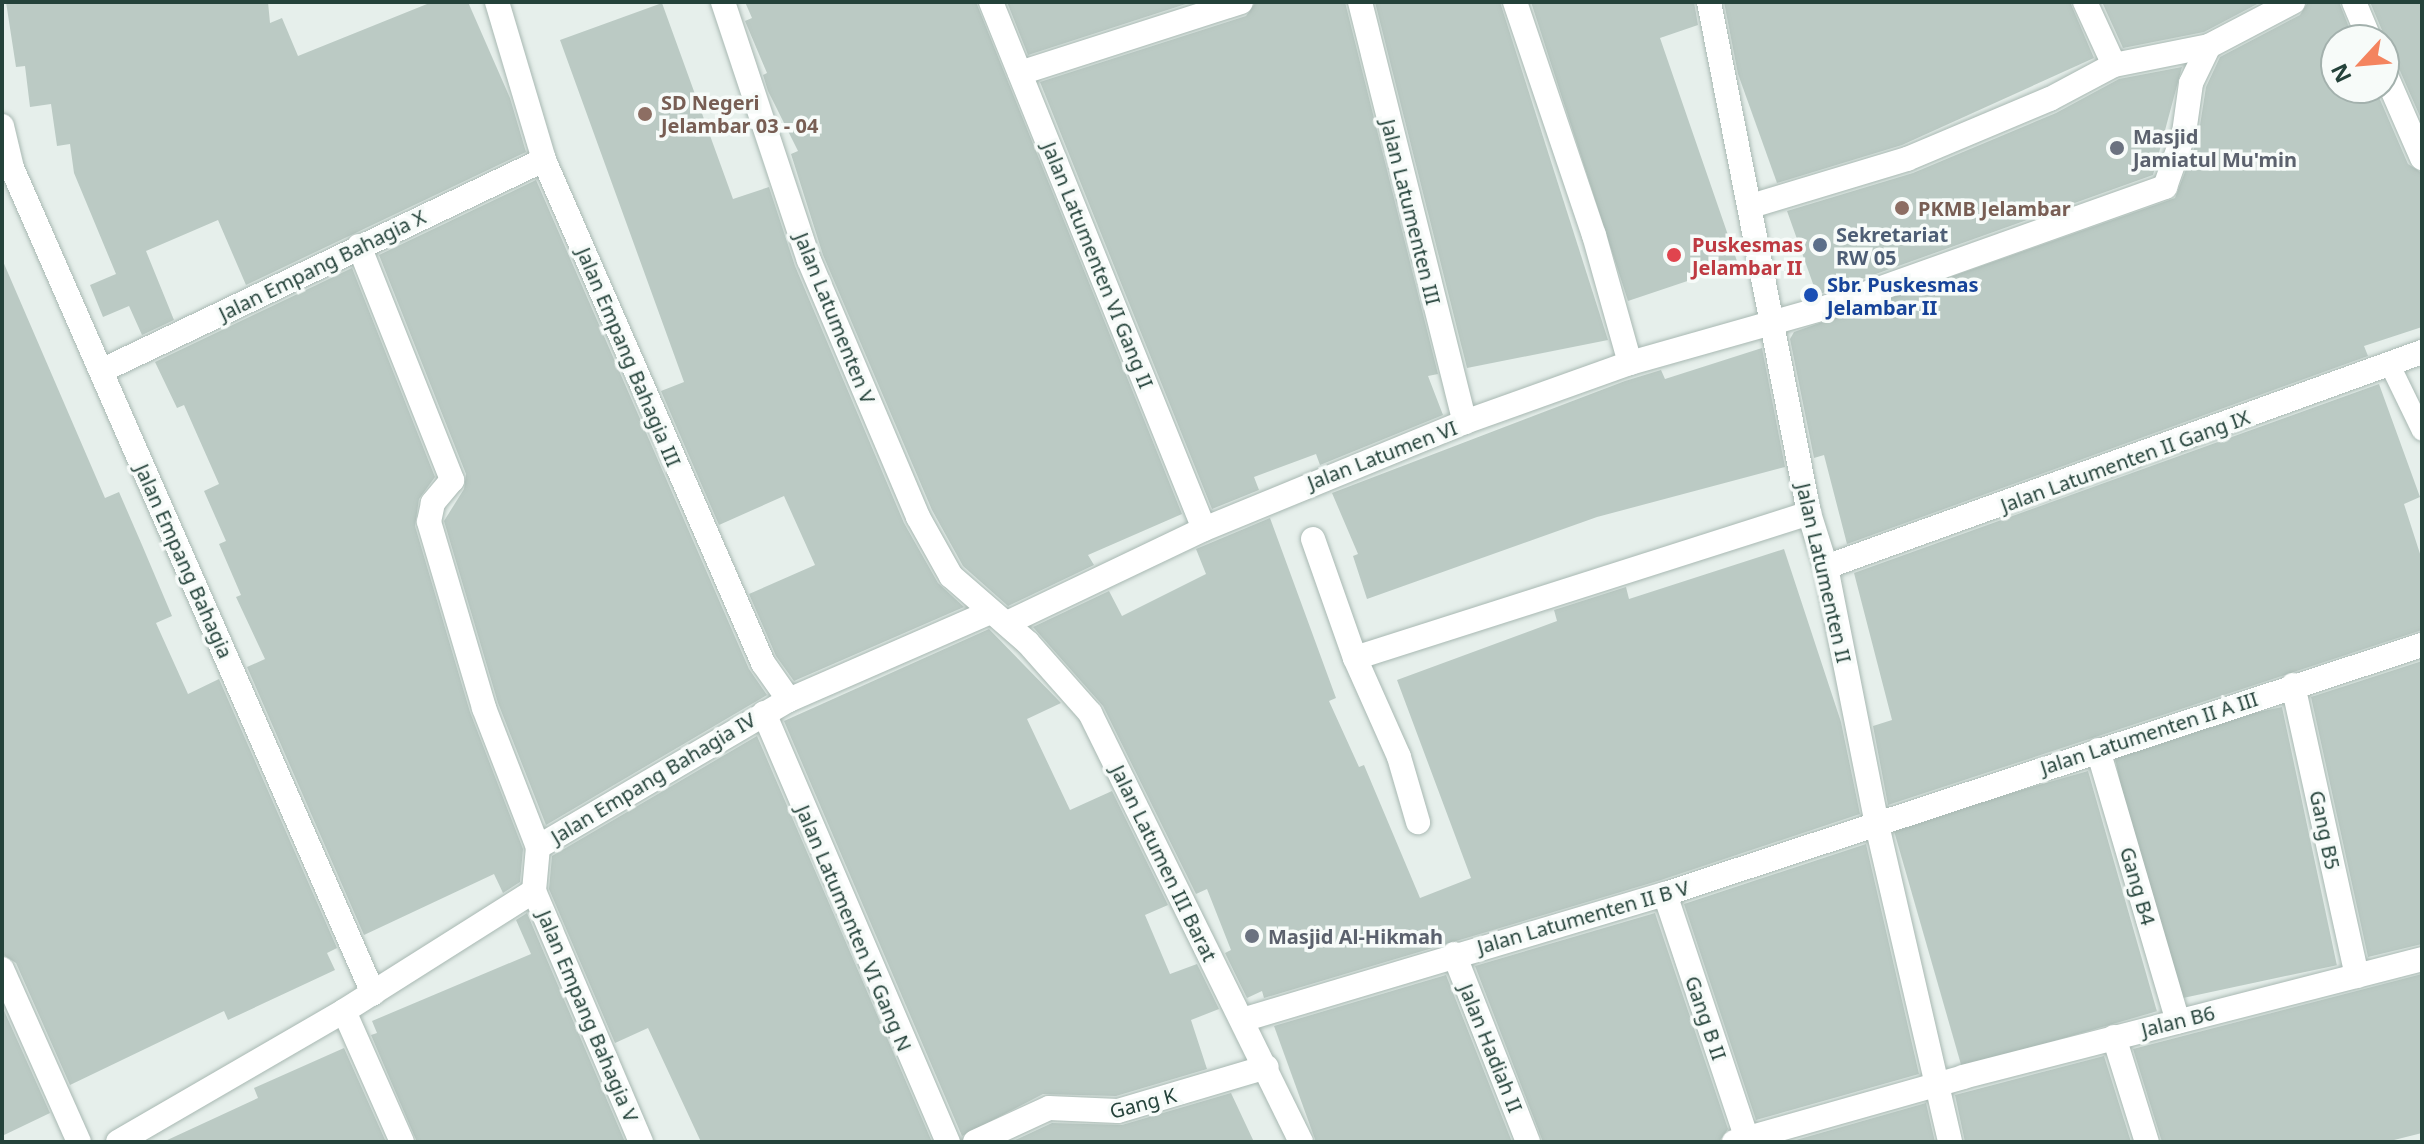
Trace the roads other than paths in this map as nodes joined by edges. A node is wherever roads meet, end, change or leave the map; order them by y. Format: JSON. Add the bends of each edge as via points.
{"nodes":[{"id":1,"x":497,"y":2,"type":"edge"},
{"id":2,"x":723,"y":2,"type":"edge"},
{"id":3,"x":991,"y":2,"type":"edge"},
{"id":4,"x":1241,"y":2,"type":"edge"},
{"id":5,"x":1360,"y":2,"type":"edge"},
{"id":6,"x":1515,"y":2,"type":"edge"},
{"id":7,"x":1709,"y":2,"type":"edge"},
{"id":8,"x":2085,"y":2,"type":"edge"},
{"id":9,"x":2293,"y":2,"type":"edge"},
{"id":10,"x":2354,"y":2,"type":"edge"},
{"id":11,"x":2363,"y":24,"type":"edge"},
{"id":12,"x":2209,"y":46,"type":"junction"},
{"id":13,"x":2114,"y":65,"type":"junction"},
{"id":14,"x":1020,"y":73,"type":"junction"},
{"id":15,"x":2398,"y":104,"type":"edge"},
{"id":16,"x":2,"y":126,"type":"edge"},
{"id":17,"x":2422,"y":158,"type":"edge"},
{"id":18,"x":544,"y":160,"type":"junction"},
{"id":19,"x":1751,"y":206,"type":"junction"},
{"id":20,"x":359,"y":246,"type":"junction"},
{"id":21,"x":1771,"y":324,"type":"junction"},
{"id":22,"x":2422,"y":352,"type":"edge"},
{"id":23,"x":1630,"y":363,"type":"junction"},
{"id":24,"x":2390,"y":365,"type":"junction"},
{"id":25,"x":101,"y":371,"type":"junction"},
{"id":26,"x":1465,"y":422,"type":"junction"},
{"id":27,"x":2422,"y":431,"type":"edge"},
{"id":28,"x":1809,"y":513,"type":"junction"},
{"id":29,"x":1204,"y":529,"type":"junction"},
{"id":30,"x":1313,"y":539,"type":"dead end"},
{"id":31,"x":1826,"y":567,"type":"junction"},
{"id":32,"x":998,"y":618,"type":"junction"},
{"id":33,"x":2422,"y":645,"type":"edge"},
{"id":34,"x":1355,"y":658,"type":"junction"},
{"id":35,"x":2293,"y":685,"type":"junction"},
{"id":36,"x":789,"y":700,"type":"junction"},
{"id":37,"x":764,"y":713,"type":"junction"},
{"id":38,"x":2098,"y":750,"type":"junction"},
{"id":39,"x":1418,"y":822,"type":"dead end"},
{"id":40,"x":1877,"y":825,"type":"junction"},
{"id":41,"x":538,"y":847,"type":"junction"},
{"id":42,"x":534,"y":891,"type":"junction"},
{"id":43,"x":1665,"y":894,"type":"junction"},
{"id":44,"x":1454,"y":954,"type":"junction"},
{"id":45,"x":2422,"y":959,"type":"edge"},
{"id":46,"x":2,"y":969,"type":"edge"},
{"id":47,"x":2357,"y":976,"type":"junction"},
{"id":48,"x":373,"y":993,"type":"junction"},
{"id":49,"x":344,"y":1011,"type":"junction"},
{"id":50,"x":1242,"y":1020,"type":"junction"},
{"id":51,"x":2178,"y":1021,"type":"junction"},
{"id":52,"x":2114,"y":1037,"type":"junction"},
{"id":53,"x":1267,"y":1067,"type":"junction"},
{"id":54,"x":1936,"y":1088,"type":"junction"},
{"id":55,"x":155,"y":1133,"type":"edge"},
{"id":56,"x":1743,"y":1141,"type":"edge"},
{"id":57,"x":79,"y":1142,"type":"edge"},
{"id":58,"x":118,"y":1142,"type":"edge"},
{"id":59,"x":402,"y":1142,"type":"edge"},
{"id":60,"x":641,"y":1142,"type":"edge"},
{"id":61,"x":948,"y":1142,"type":"edge"},
{"id":62,"x":975,"y":1142,"type":"edge"},
{"id":63,"x":1301,"y":1142,"type":"edge"},
{"id":64,"x":1528,"y":1142,"type":"edge"},
{"id":65,"x":1950,"y":1142,"type":"edge"},
{"id":66,"x":2147,"y":1142,"type":"edge"}],
"edges":[{"from":1,"to":18,"type":"street","name":"Jalan Empang Bahagia III"},
{"from":2,"to":32,"type":"street","name":"Jalan Latumenten V","via":[[809,260],[918,517],[951,576]]},
{"from":3,"to":14,"type":"street","name":"Jalan Latumenten VI Gang II"},
{"from":4,"to":14,"type":"street"},
{"from":5,"to":26,"type":"street","name":"Jalan Latumenten III"},
{"from":6,"to":23,"type":"street","via":[[1594,235]]},
{"from":7,"to":19,"type":"street","name":"Jalan Latumenten II"},
{"from":8,"to":13,"type":"street"},
{"from":9,"to":12,"type":"street"},
{"from":10,"to":11,"type":"street"},
{"from":12,"to":13,"type":"street"},
{"from":12,"to":21,"type":"street","name":"Jalan Latumen VI","via":[[2191,83],[2184,133],[2165,187]]},
{"from":13,"to":19,"type":"street","via":[[2050,99],[1907,159]]},
{"from":14,"to":29,"type":"street","name":"Jalan Latumenten VI Gang II"},
{"from":15,"to":17,"type":"street"},
{"from":16,"to":25,"type":"street","name":"Jalan Empang Bahagia","via":[[12,168]]},
{"from":18,"to":20,"type":"street","name":"Jalan Empang Bahagia X"},
{"from":18,"to":36,"type":"street","name":"Jalan Empang Bahagia III","via":[[756,649]]},
{"from":19,"to":21,"type":"street","name":"Jalan Latumenten II"},
{"from":20,"to":25,"type":"street","name":"Jalan Empang Bahagia X"},
{"from":20,"to":41,"type":"street","via":[[452,480],[433,503],[429,522],[484,708]]},
{"from":21,"to":23,"type":"street","name":"Jalan Latumen VI"},
{"from":21,"to":28,"type":"street","name":"Jalan Latumenten II"},
{"from":22,"to":24,"type":"street","name":"Jalan Latumenten II Gang IX"},
{"from":23,"to":26,"type":"street","name":"Jalan Latumen VI"},
{"from":24,"to":27,"type":"lane"},
{"from":24,"to":31,"type":"street","name":"Jalan Latumenten II Gang IX"},
{"from":25,"to":48,"type":"street","name":"Jalan Empang Bahagia"},
{"from":26,"to":29,"type":"street","name":"Jalan Latumen VI"},
{"from":28,"to":31,"type":"street","name":"Jalan Latumenten II"},
{"from":28,"to":34,"type":"street"},
{"from":29,"to":32,"type":"street","name":"Jalan Latumen VI"},
{"from":30,"to":34,"type":"street"},
{"from":31,"to":40,"type":"street","name":"Jalan Latumenten II"},
{"from":32,"to":36,"type":"street","name":"Jalan Empang Bahagia IV"},
{"from":32,"to":50,"type":"street","name":"Jalan Latumen III Barat","via":[[1090,713]]},
{"from":33,"to":35,"type":"street","name":"Jalan Latumenten II A III"},
{"from":34,"to":39,"type":"street","via":[[1399,757]]},
{"from":35,"to":38,"type":"street","name":"Jalan Latumenten II A III"},
{"from":35,"to":47,"type":"street","name":"Gang B5"},
{"from":36,"to":37,"type":"street","name":"Jalan Empang Bahagia IV"},
{"from":37,"to":41,"type":"street","name":"Jalan Empang Bahagia IV"},
{"from":37,"to":61,"type":"street","name":"Jalan Latumenten VI Gang N"},
{"from":38,"to":40,"type":"street","name":"Jalan Latumenten II A III"},
{"from":38,"to":51,"type":"street","name":"Gang B4"},
{"from":40,"to":43,"type":"street","name":"Jalan Latumenten II B V"},
{"from":40,"to":54,"type":"street","name":"Jalan Latumenten II"},
{"from":41,"to":42,"type":"street","name":"Jalan Empang Bahagia IV"},
{"from":42,"to":48,"type":"street"},
{"from":42,"to":60,"type":"street","name":"Jalan Empang Bahagia V"},
{"from":43,"to":44,"type":"street","name":"Jalan Latumenten II B V"},
{"from":43,"to":56,"type":"street","name":"Gang B II"},
{"from":44,"to":50,"type":"street","name":"Jalan Latumenten II B V"},
{"from":44,"to":64,"type":"street","name":"Jalan Hadiah II"},
{"from":45,"to":47,"type":"street","name":"Jalan B6"},
{"from":46,"to":57,"type":"street"},
{"from":47,"to":51,"type":"street","name":"Jalan B6"},
{"from":48,"to":49,"type":"street"},
{"from":49,"to":55,"type":"street"},
{"from":49,"to":59,"type":"street"},
{"from":50,"to":53,"type":"street","name":"Jalan Latumen III Barat"},
{"from":51,"to":52,"type":"street","name":"Jalan B6"},
{"from":52,"to":54,"type":"street","name":"Jalan B6"},
{"from":52,"to":66,"type":"street"},
{"from":53,"to":62,"type":"street","name":"Gang K","via":[[1118,1111],[1049,1108]]},
{"from":53,"to":63,"type":"street","name":"Jalan Latumen III Barat"},
{"from":54,"to":56,"type":"street","name":"Jalan B6"},
{"from":54,"to":65,"type":"street","name":"Jalan Latumenten II"},
{"from":55,"to":58,"type":"street"}]}
